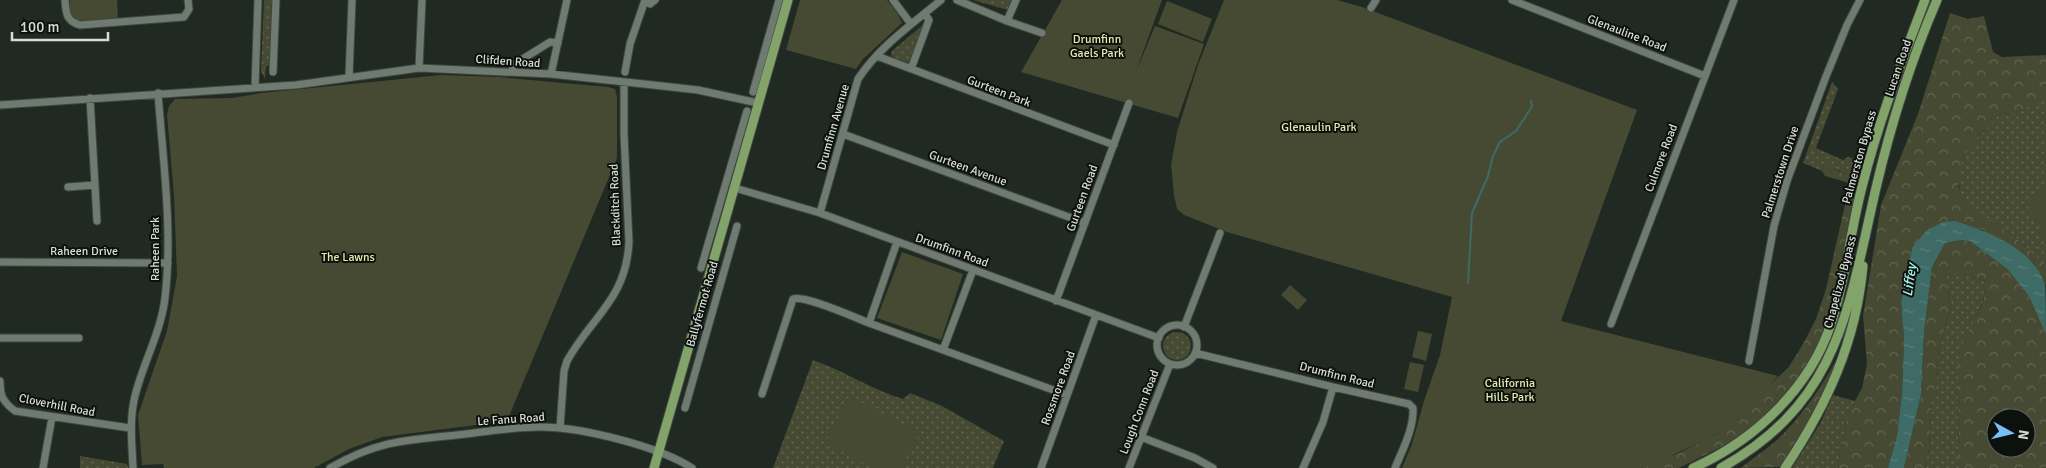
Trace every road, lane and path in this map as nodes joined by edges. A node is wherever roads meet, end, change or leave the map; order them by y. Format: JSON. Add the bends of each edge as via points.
{"nodes":[{"id":1,"x":65,"y":0,"type":"edge"},
{"id":2,"x":188,"y":0,"type":"edge"},
{"id":3,"x":258,"y":0,"type":"edge"},
{"id":4,"x":276,"y":0,"type":"edge"},
{"id":5,"x":352,"y":0,"type":"edge"},
{"id":6,"x":422,"y":0,"type":"edge"},
{"id":7,"x":567,"y":0,"type":"edge"},
{"id":8,"x":655,"y":0,"type":"edge"},
{"id":9,"x":779,"y":0,"type":"edge"},
{"id":10,"x":788,"y":0,"type":"edge"},
{"id":11,"x":893,"y":0,"type":"edge"},
{"id":12,"x":941,"y":0,"type":"edge"},
{"id":13,"x":957,"y":0,"type":"edge"},
{"id":14,"x":1016,"y":0,"type":"edge"},
{"id":15,"x":1376,"y":0,"type":"edge"},
{"id":16,"x":1512,"y":0,"type":"edge"},
{"id":17,"x":1734,"y":0,"type":"edge"},
{"id":18,"x":1860,"y":0,"type":"edge"},
{"id":19,"x":1925,"y":0,"type":"edge"},
{"id":20,"x":1937,"y":0,"type":"edge"},
{"id":21,"x":645,"y":1,"type":"edge"},
{"id":22,"x":1370,"y":8,"type":"dead end"},
{"id":23,"x":925,"y":14,"type":"junction"},
{"id":24,"x":1007,"y":20,"type":"junction"},
{"id":25,"x":911,"y":24,"type":"junction"},
{"id":26,"x":1042,"y":33,"type":"dead end"},
{"id":27,"x":558,"y":43,"type":"junction"},
{"id":28,"x":877,"y":56,"type":"junction"},
{"id":29,"x":419,"y":68,"type":"junction"},
{"id":30,"x":911,"y":69,"type":"junction"},
{"id":31,"x":273,"y":72,"type":"dead end"},
{"id":32,"x":512,"y":72,"type":"junction"},
{"id":33,"x":625,"y":72,"type":"dead end"},
{"id":34,"x":763,"y":72,"type":"junction"},
{"id":35,"x":551,"y":74,"type":"junction"},
{"id":36,"x":1705,"y":76,"type":"junction"},
{"id":37,"x":349,"y":77,"type":"junction"},
{"id":38,"x":624,"y":82,"type":"junction"},
{"id":39,"x":255,"y":87,"type":"junction"},
{"id":40,"x":753,"y":92,"type":"dead end"},
{"id":41,"x":158,"y":93,"type":"junction"},
{"id":42,"x":90,"y":98,"type":"junction"},
{"id":43,"x":758,"y":103,"type":"junction"},
{"id":44,"x":1129,"y":104,"type":"dead end"},
{"id":45,"x":0,"y":105,"type":"edge"},
{"id":46,"x":747,"y":111,"type":"dead end"},
{"id":47,"x":843,"y":134,"type":"junction"},
{"id":48,"x":1114,"y":145,"type":"junction"},
{"id":49,"x":734,"y":152,"type":"junction"},
{"id":50,"x":744,"y":154,"type":"junction"},
{"id":51,"x":95,"y":185,"type":"junction"},
{"id":52,"x":68,"y":186,"type":"dead end"},
{"id":53,"x":735,"y":188,"type":"junction"},
{"id":54,"x":820,"y":214,"type":"junction"},
{"id":55,"x":716,"y":215,"type":"junction"},
{"id":56,"x":726,"y":217,"type":"junction"},
{"id":57,"x":98,"y":221,"type":"dead end"},
{"id":58,"x":1085,"y":223,"type":"junction"},
{"id":59,"x":737,"y":226,"type":"dead end"},
{"id":60,"x":1220,"y":233,"type":"dead end"},
{"id":61,"x":1866,"y":234,"type":"junction"},
{"id":62,"x":719,"y":241,"type":"junction"},
{"id":63,"x":897,"y":242,"type":"junction"},
{"id":64,"x":732,"y":245,"type":"junction"},
{"id":65,"x":711,"y":252,"type":"junction"},
{"id":66,"x":0,"y":262,"type":"edge"},
{"id":67,"x":168,"y":263,"type":"junction"},
{"id":68,"x":701,"y":268,"type":"dead end"},
{"id":69,"x":973,"y":270,"type":"junction"},
{"id":70,"x":1056,"y":301,"type":"junction"},
{"id":71,"x":1096,"y":316,"type":"junction"},
{"id":72,"x":868,"y":323,"type":"junction"},
{"id":73,"x":1610,"y":324,"type":"dead end"},
{"id":74,"x":1830,"y":325,"type":"joint"},
{"id":75,"x":1184,"y":327,"type":"junction"},
{"id":76,"x":0,"y":338,"type":"edge"},
{"id":77,"x":79,"y":338,"type":"dead end"},
{"id":78,"x":1159,"y":338,"type":"junction"},
{"id":79,"x":942,"y":350,"type":"junction"},
{"id":80,"x":1196,"y":353,"type":"junction"},
{"id":81,"x":1749,"y":361,"type":"dead end"},
{"id":82,"x":1170,"y":364,"type":"junction"},
{"id":83,"x":683,"y":366,"type":"junction"},
{"id":84,"x":696,"y":370,"type":"junction"},
{"id":85,"x":0,"y":381,"type":"edge"},
{"id":86,"x":1333,"y":387,"type":"junction"},
{"id":87,"x":762,"y":394,"type":"dead end"},
{"id":88,"x":1067,"y":395,"type":"junction"},
{"id":89,"x":685,"y":408,"type":"dead end"},
{"id":90,"x":52,"y":417,"type":"junction"},
{"id":91,"x":130,"y":428,"type":"junction"},
{"id":92,"x":560,"y":428,"type":"junction"},
{"id":93,"x":1141,"y":437,"type":"junction"},
{"id":94,"x":658,"y":450,"type":"junction"},
{"id":95,"x":43,"y":468,"type":"edge"},
{"id":96,"x":133,"y":468,"type":"edge"},
{"id":97,"x":330,"y":468,"type":"edge"},
{"id":98,"x":654,"y":468,"type":"edge"},
{"id":99,"x":692,"y":468,"type":"edge"},
{"id":100,"x":1041,"y":468,"type":"edge"},
{"id":101,"x":1129,"y":468,"type":"edge"},
{"id":102,"x":1213,"y":468,"type":"edge"},
{"id":103,"x":1302,"y":468,"type":"edge"},
{"id":104,"x":1395,"y":468,"type":"edge"},
{"id":105,"x":1693,"y":468,"type":"edge"},
{"id":106,"x":1721,"y":468,"type":"edge"},
{"id":107,"x":1785,"y":468,"type":"edge"}],
"edges":[{"from":1,"to":2,"type":"street","via":[[66,16],[80,25],[184,17]]},
{"from":3,"to":39,"type":"street"},
{"from":4,"to":31,"type":"street"},
{"from":5,"to":37,"type":"street"},
{"from":6,"to":29,"type":"street"},
{"from":7,"to":27,"type":"street"},
{"from":8,"to":21,"type":"street","via":[[650,4]]},
{"from":9,"to":34,"type":"street","name":"Ballyfermot Road"},
{"from":10,"to":34,"type":"main road","name":"Ballyfermot Road"},
{"from":11,"to":25,"type":"street"},
{"from":12,"to":23,"type":"street","name":"Drumfinn Avenue"},
{"from":13,"to":24,"type":"street"},
{"from":14,"to":24,"type":"street"},
{"from":15,"to":22,"type":"street"},
{"from":16,"to":36,"type":"street","name":"Glenauline Road"},
{"from":17,"to":36,"type":"street","name":"Culmore Road"},
{"from":18,"to":81,"type":"street","name":"Palmerstown Drive","via":[[1824,79],[1787,181],[1774,226]]},
{"from":19,"to":74,"type":"main road","name":"Palmerston Bypass","via":[[1871,153]]},
{"from":20,"to":61,"type":"main road","name":"Lucan Road","via":[[1895,118]]},
{"from":21,"to":33,"type":"street","via":[[630,44]]},
{"from":23,"to":25,"type":"street","name":"Drumfinn Avenue"},
{"from":23,"to":30,"type":"street","via":[[930,20]]},
{"from":24,"to":26,"type":"street"},
{"from":25,"to":28,"type":"street","name":"Drumfinn Avenue"},
{"from":27,"to":32,"type":"street","via":[[550,42],[513,65]]},
{"from":27,"to":35,"type":"street"},
{"from":28,"to":30,"type":"street","name":"Gurteen Park"},
{"from":28,"to":47,"type":"street","name":"Drumfinn Avenue","via":[[858,79]]},
{"from":29,"to":32,"type":"street","name":"Clifden Road"},
{"from":29,"to":37,"type":"street","name":"Clifden Road"},
{"from":30,"to":48,"type":"street","name":"Gurteen Park"},
{"from":32,"to":35,"type":"street","name":"Clifden Road"},
{"from":34,"to":40,"type":"street","name":"Ballyfermot Road"},
{"from":34,"to":43,"type":"main road","name":"Ballyfermot Road"},
{"from":35,"to":38,"type":"street","name":"Clifden Road"},
{"from":36,"to":73,"type":"street","name":"Culmore Road"},
{"from":37,"to":39,"type":"street","name":"Clifden Road"},
{"from":38,"to":43,"type":"street","name":"Clifden Road","via":[[698,90]]},
{"from":38,"to":92,"type":"street","name":"Blackditch Road","via":[[628,259],[619,288],[567,361]]},
{"from":39,"to":41,"type":"street","name":"Clifden Road"},
{"from":41,"to":42,"type":"street"},
{"from":41,"to":67,"type":"street","name":"Raheen Park","via":[[166,186]]},
{"from":42,"to":45,"type":"street"},
{"from":42,"to":51,"type":"street"},
{"from":43,"to":50,"type":"main road","name":"Ballyfermot Road"},
{"from":44,"to":48,"type":"street","name":"Gurteen Road"},
{"from":46,"to":49,"type":"street","name":"Ballyfermot Road"},
{"from":47,"to":54,"type":"street","name":"Drumfinn Avenue"},
{"from":47,"to":58,"type":"street","name":"Gurteen Avenue"},
{"from":48,"to":58,"type":"street","name":"Gurteen Road"},
{"from":49,"to":50,"type":"street"},
{"from":49,"to":55,"type":"street","name":"Ballyfermot Road"},
{"from":50,"to":53,"type":"main road","name":"Ballyfermot Road"},
{"from":51,"to":52,"type":"street"},
{"from":51,"to":57,"type":"street"},
{"from":53,"to":54,"type":"street","name":"Drumfinn Road"},
{"from":53,"to":56,"type":"main road","name":"Ballyfermot Road"},
{"from":54,"to":63,"type":"street","name":"Drumfinn Road"},
{"from":55,"to":56,"type":"street"},
{"from":55,"to":65,"type":"street","name":"Ballyfermot Road"},
{"from":56,"to":62,"type":"main road","name":"Ballyfermot Road"},
{"from":58,"to":70,"type":"street","name":"Gurteen Road"},
{"from":59,"to":64,"type":"street","name":"Ballyfermot Road"},
{"from":60,"to":75,"type":"street"},
{"from":61,"to":106,"type":"main road","name":"Chapelizod Bypass","via":[[1841,330],[1819,375],[1787,420],[1755,447]]},
{"from":61,"to":107,"type":"main road","via":[[1854,327],[1820,412]]},
{"from":62,"to":64,"type":"street"},
{"from":62,"to":65,"type":"main road","name":"Ballyfermot Road"},
{"from":63,"to":69,"type":"street","name":"Drumfinn Road"},
{"from":63,"to":72,"type":"street"},
{"from":64,"to":84,"type":"street","name":"Ballyfermot Road"},
{"from":65,"to":68,"type":"street","name":"Ballyfermot Road"},
{"from":65,"to":83,"type":"main road","name":"Ballyfermot Road"},
{"from":66,"to":67,"type":"street","name":"Raheen Drive"},
{"from":67,"to":91,"type":"street","name":"Raheen Park","via":[[165,300],[157,334],[134,398]]},
{"from":69,"to":70,"type":"street","name":"Drumfinn Road"},
{"from":69,"to":79,"type":"street"},
{"from":70,"to":71,"type":"street","name":"Drumfinn Road"},
{"from":71,"to":78,"type":"street","name":"Drumfinn Road"},
{"from":71,"to":88,"type":"street","name":"Rossmore Road"},
{"from":72,"to":79,"type":"street"},
{"from":72,"to":87,"type":"street","via":[[821,304],[798,297],[794,299]]},
{"from":74,"to":105,"type":"main road","name":"Chapelizod Bypass","via":[[1810,366],[1776,411],[1741,442]]},
{"from":75,"to":78,"type":"street","via":[[1172,326]]},
{"from":75,"to":80,"type":"street","via":[[1194,335]]},
{"from":76,"to":77,"type":"street"},
{"from":78,"to":82,"type":"street","via":[[1160,356]]},
{"from":79,"to":88,"type":"street"},
{"from":80,"to":82,"type":"street","via":[[1188,362]]},
{"from":80,"to":86,"type":"street","name":"Drumfinn Road"},
{"from":82,"to":93,"type":"street","name":"Lough Conn Road"},
{"from":83,"to":84,"type":"street"},
{"from":83,"to":94,"type":"main road","name":"Ballyfermot Road"},
{"from":84,"to":89,"type":"street","name":"Ballyfermot Road"},
{"from":85,"to":90,"type":"street","name":"Cloverhill Road","via":[[0,394],[5,404],[15,411]]},
{"from":86,"to":103,"type":"street","via":[[1323,422]]},
{"from":86,"to":104,"type":"street","name":"Drumfinn Road","via":[[1408,404],[1413,408],[1407,439]]},
{"from":88,"to":100,"type":"street","name":"Rossmore Road"},
{"from":90,"to":91,"type":"street","name":"Cloverhill Road"},
{"from":90,"to":95,"type":"street"},
{"from":91,"to":96,"type":"street","name":"Raheen Park"},
{"from":92,"to":94,"type":"street","name":"Le Fanu Road"},
{"from":92,"to":97,"type":"street","name":"Le Fanu Road","via":[[521,428],[388,443],[367,449]]},
{"from":93,"to":101,"type":"street","name":"Lough Conn Road"},
{"from":93,"to":102,"type":"street"},
{"from":94,"to":98,"type":"main road","name":"Ballyfermot Road"},
{"from":94,"to":99,"type":"street","name":"Le Fanu Road"}]}
